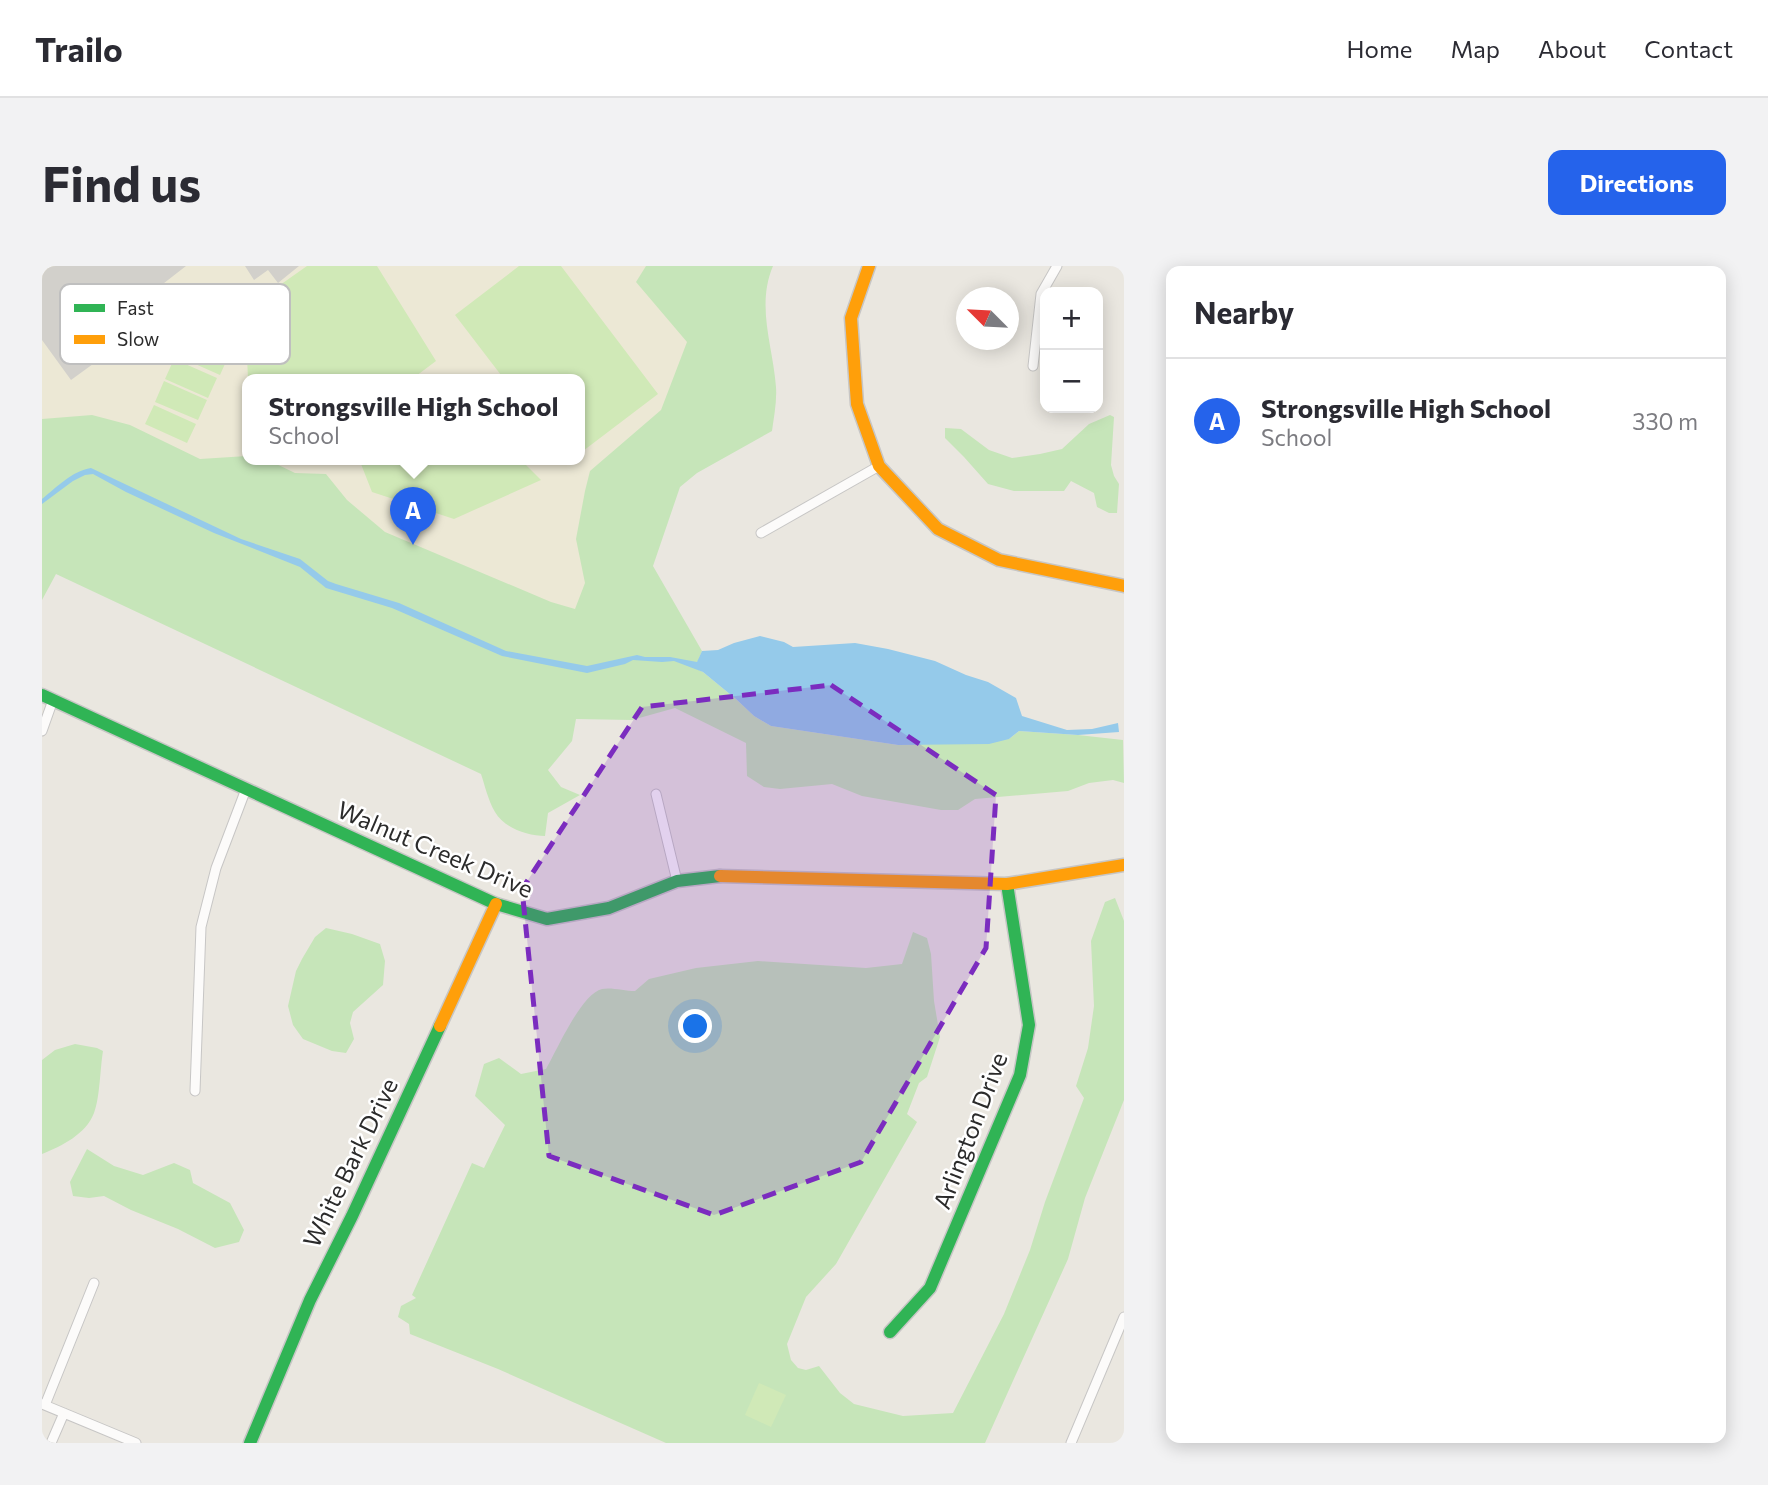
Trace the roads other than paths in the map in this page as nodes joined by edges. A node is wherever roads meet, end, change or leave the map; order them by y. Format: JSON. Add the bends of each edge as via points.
{"nodes":[{"id":1,"x":869,"y":266,"type":"edge"},
{"id":2,"x":1057,"y":266,"type":"edge"},
{"id":3,"x":1033,"y":366,"type":"dead end"},
{"id":4,"x":879,"y":466,"type":"junction"},
{"id":5,"x":761,"y":533,"type":"dead end"},
{"id":6,"x":1124,"y":586,"type":"edge"},
{"id":7,"x":48,"y":697,"type":"edge"},
{"id":8,"x":42,"y":731,"type":"edge"},
{"id":9,"x":246,"y":789,"type":"junction"},
{"id":10,"x":656,"y":794,"type":"dead end"},
{"id":11,"x":1124,"y":865,"type":"edge"},
{"id":12,"x":677,"y":881,"type":"junction"},
{"id":13,"x":1007,"y":884,"type":"junction"},
{"id":14,"x":496,"y":904,"type":"junction"},
{"id":15,"x":195,"y":1091,"type":"dead end"},
{"id":16,"x":94,"y":1283,"type":"dead end"},
{"id":17,"x":1124,"y":1317,"type":"edge"},
{"id":18,"x":890,"y":1332,"type":"dead end"},
{"id":19,"x":43,"y":1404,"type":"edge"},
{"id":20,"x":64,"y":1413,"type":"junction"},
{"id":21,"x":51,"y":1443,"type":"edge"},
{"id":22,"x":135,"y":1443,"type":"edge"},
{"id":23,"x":250,"y":1443,"type":"edge"},
{"id":24,"x":1071,"y":1443,"type":"edge"}],
"edges":[{"from":1,"to":4,"type":"street","via":[[851,318],[857,404]]},
{"from":2,"to":3,"type":"street","via":[[1041,294]]},
{"from":4,"to":5,"type":"street"},
{"from":4,"to":6,"type":"street","via":[[938,529],[999,560]]},
{"from":7,"to":8,"type":"street"},
{"from":7,"to":9,"type":"street","name":"Walnut Creek Drive"},
{"from":9,"to":14,"type":"street","name":"Walnut Creek Drive"},
{"from":9,"to":15,"type":"street","via":[[216,868],[201,927]]},
{"from":10,"to":12,"type":"street"},
{"from":11,"to":13,"type":"street","name":"Walnut Creek Drive"},
{"from":12,"to":13,"type":"street","name":"Walnut Creek Drive","via":[[723,876]]},
{"from":12,"to":14,"type":"street","name":"Walnut Creek Drive","via":[[609,908],[547,919]]},
{"from":13,"to":18,"type":"street","name":"Arlington Drive","via":[[1029,1025],[1020,1075],[930,1288]]},
{"from":14,"to":23,"type":"street","name":"White Bark Drive","via":[[307,1303]]},
{"from":16,"to":19,"type":"street"},
{"from":17,"to":24,"type":"street"},
{"from":19,"to":20,"type":"street"},
{"from":20,"to":21,"type":"street"},
{"from":20,"to":22,"type":"street"}]}
